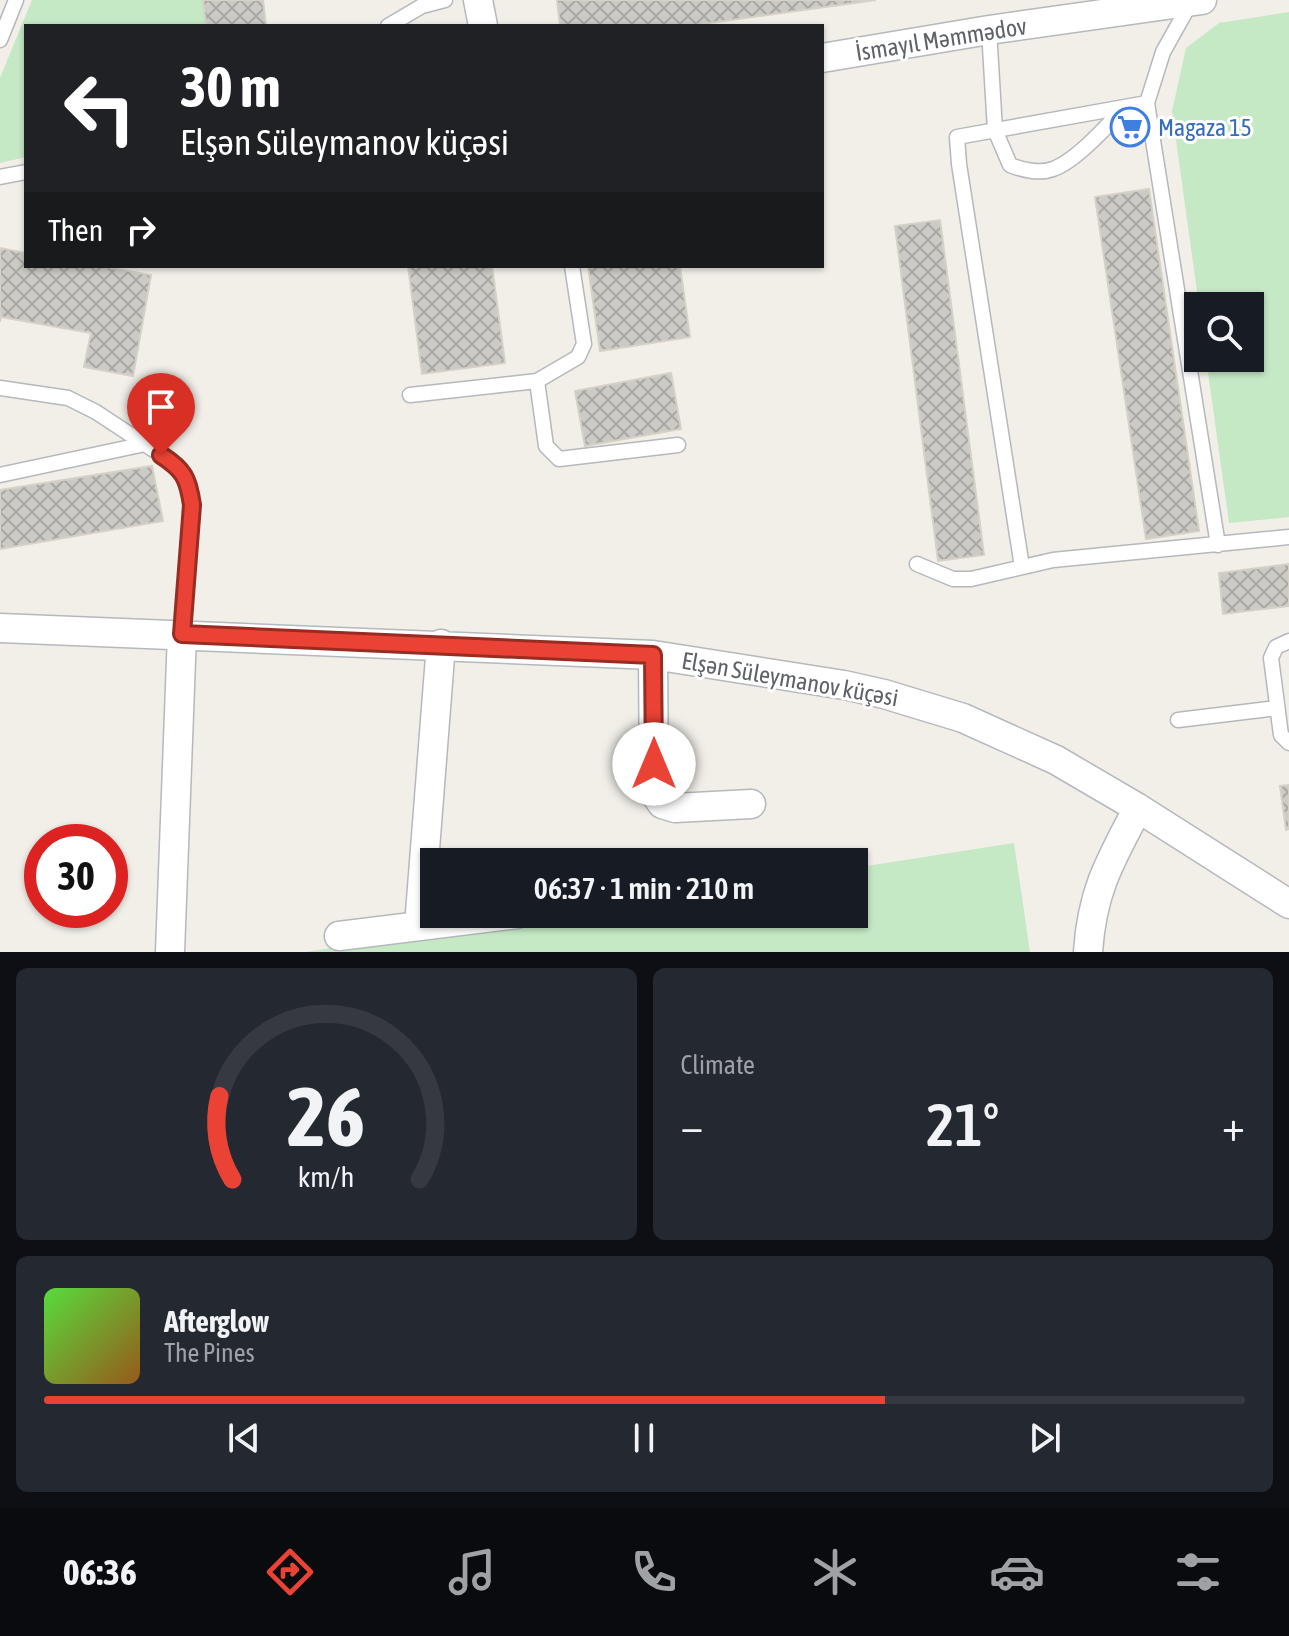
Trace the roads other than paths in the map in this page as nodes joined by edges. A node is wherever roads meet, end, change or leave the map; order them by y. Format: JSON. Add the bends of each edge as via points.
{"nodes":[{"id":1,"x":16,"y":0,"type":"edge"},
{"id":2,"x":445,"y":0,"type":"edge"},
{"id":3,"x":478,"y":0,"type":"edge"},
{"id":4,"x":1196,"y":1,"type":"edge"},
{"id":5,"x":391,"y":24,"type":"edge"},
{"id":6,"x":483,"y":24,"type":"edge"},
{"id":7,"x":989,"y":30,"type":"junction"},
{"id":8,"x":0,"y":40,"type":"edge"},
{"id":9,"x":824,"y":58,"type":"edge"},
{"id":10,"x":1147,"y":103,"type":"junction"},
{"id":11,"x":1125,"y":107,"type":"junction"},
{"id":12,"x":995,"y":130,"type":"junction"},
{"id":13,"x":24,"y":172,"type":"edge"},
{"id":14,"x":0,"y":177,"type":"edge"},
{"id":15,"x":572,"y":268,"type":"edge"},
{"id":16,"x":537,"y":381,"type":"junction"},
{"id":17,"x":0,"y":388,"type":"edge"},
{"id":18,"x":410,"y":395,"type":"dead end"},
{"id":19,"x":145,"y":444,"type":"junction"},
{"id":20,"x":678,"y":445,"type":"dead end"},
{"id":21,"x":0,"y":475,"type":"edge"},
{"id":22,"x":1289,"y":537,"type":"edge"},
{"id":23,"x":1218,"y":545,"type":"junction"},
{"id":24,"x":917,"y":564,"type":"dead end"},
{"id":25,"x":1022,"y":567,"type":"junction"},
{"id":26,"x":0,"y":628,"type":"edge"},
{"id":27,"x":182,"y":634,"type":"junction"},
{"id":28,"x":1289,"y":641,"type":"edge"},
{"id":29,"x":441,"y":644,"type":"junction"},
{"id":30,"x":653,"y":655,"type":"junction"},
{"id":31,"x":1277,"y":708,"type":"junction"},
{"id":32,"x":1178,"y":720,"type":"dead end"},
{"id":33,"x":1289,"y":743,"type":"edge"},
{"id":34,"x":751,"y":804,"type":"dead end"},
{"id":35,"x":1138,"y":808,"type":"junction"},
{"id":36,"x":1289,"y":904,"type":"edge"},
{"id":37,"x":419,"y":926,"type":"joint"},
{"id":38,"x":339,"y":936,"type":"dead end"},
{"id":39,"x":170,"y":952,"type":"edge"},
{"id":40,"x":1088,"y":952,"type":"edge"}],
"edges":[{"from":1,"to":8,"type":"lane"},
{"from":2,"to":5,"type":"lane"},
{"from":3,"to":6,"type":"street"},
{"from":4,"to":7,"type":"street","name":"İsmayıl Məmmədov"},
{"from":4,"to":10,"type":"lane","via":[[1163,52]]},
{"from":7,"to":9,"type":"street","name":"İsmayıl Məmmədov"},
{"from":7,"to":12,"type":"lane"},
{"from":10,"to":11,"type":"lane"},
{"from":10,"to":23,"type":"lane"},
{"from":11,"to":12,"type":"lane"},
{"from":11,"to":12,"type":"lane","via":[[1092,143],[1053,169],[1023,171],[1010,165]]},
{"from":12,"to":25,"type":"lane","via":[[957,137]]},
{"from":13,"to":14,"type":"lane"},
{"from":15,"to":16,"type":"lane","via":[[584,344],[578,357]]},
{"from":16,"to":18,"type":"lane"},
{"from":16,"to":20,"type":"lane","via":[[546,446],[559,459]]},
{"from":17,"to":19,"type":"lane","via":[[68,398]]},
{"from":19,"to":21,"type":"lane"},
{"from":19,"to":27,"type":"lane","via":[[178,466],[189,484]]},
{"from":22,"to":23,"type":"lane"},
{"from":23,"to":25,"type":"lane"},
{"from":24,"to":25,"type":"lane","via":[[953,579]]},
{"from":26,"to":27,"type":"street","name":"Elşən Süleymanov küçəsi"},
{"from":27,"to":29,"type":"street","name":"Elşən Süleymanov küçəsi"},
{"from":27,"to":39,"type":"street"},
{"from":28,"to":31,"type":"lane","via":[[1276,647],[1271,658]]},
{"from":29,"to":30,"type":"street","name":"Elşən Süleymanov küçəsi"},
{"from":29,"to":37,"type":"street"},
{"from":30,"to":34,"type":"street","via":[[654,792],[662,804],[675,808]]},
{"from":30,"to":35,"type":"street","name":"Elşən Süleymanov küçəsi","via":[[844,685],[924,705],[1056,760]]},
{"from":31,"to":32,"type":"lane"},
{"from":31,"to":33,"type":"lane","via":[[1281,735]]},
{"from":35,"to":36,"type":"street","name":"Elşən Süleymanov küçəsi"},
{"from":35,"to":40,"type":"street","via":[[1103,874]]},
{"from":37,"to":38,"type":"street"}]}
